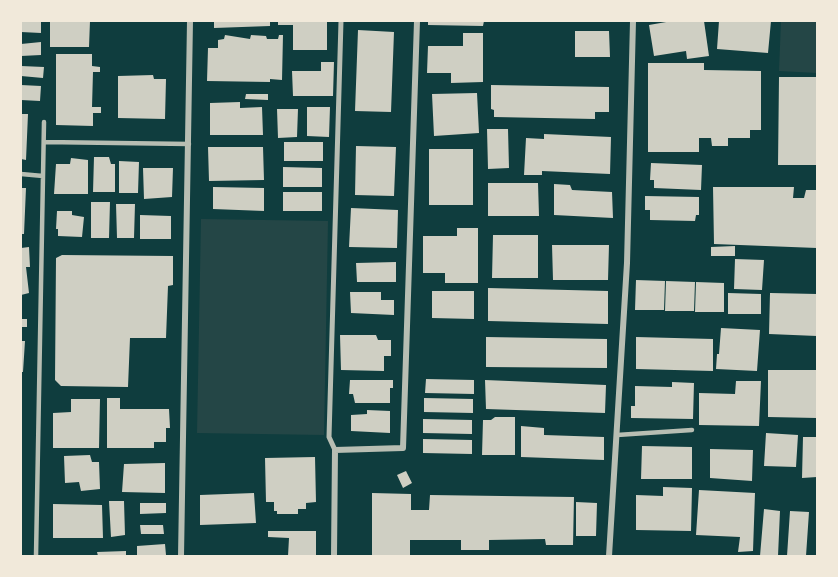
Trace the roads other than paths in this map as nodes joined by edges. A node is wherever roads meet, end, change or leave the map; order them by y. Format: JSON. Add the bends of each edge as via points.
{"nodes":[{"id":1,"x":190,"y":21,"type":"edge"},
{"id":2,"x":341,"y":21,"type":"edge"},
{"id":3,"x":417,"y":21,"type":"edge"},
{"id":4,"x":633,"y":21,"type":"edge"},
{"id":5,"x":44,"y":122,"type":"dead end"},
{"id":6,"x":44,"y":142,"type":"junction"},
{"id":7,"x":189,"y":144,"type":"junction"},
{"id":8,"x":21,"y":174,"type":"edge"},
{"id":9,"x":43,"y":176,"type":"junction"},
{"id":10,"x":692,"y":430,"type":"dead end"},
{"id":11,"x":617,"y":435,"type":"junction"},
{"id":12,"x":335,"y":450,"type":"junction"},
{"id":13,"x":36,"y":556,"type":"edge"},
{"id":14,"x":181,"y":556,"type":"edge"},
{"id":15,"x":334,"y":556,"type":"edge"},
{"id":16,"x":609,"y":556,"type":"edge"}],
"edges":[{"from":1,"to":7,"type":"street"},
{"from":2,"to":12,"type":"street","via":[[329,437]]},
{"from":3,"to":12,"type":"street","via":[[403,448]]},
{"from":4,"to":11,"type":"street","via":[[627,263]]},
{"from":5,"to":6,"type":"lane"},
{"from":6,"to":7,"type":"lane"},
{"from":6,"to":9,"type":"lane"},
{"from":7,"to":14,"type":"street"},
{"from":8,"to":9,"type":"lane"},
{"from":9,"to":13,"type":"lane"},
{"from":10,"to":11,"type":"lane"},
{"from":11,"to":16,"type":"street"},
{"from":12,"to":15,"type":"street"}]}
